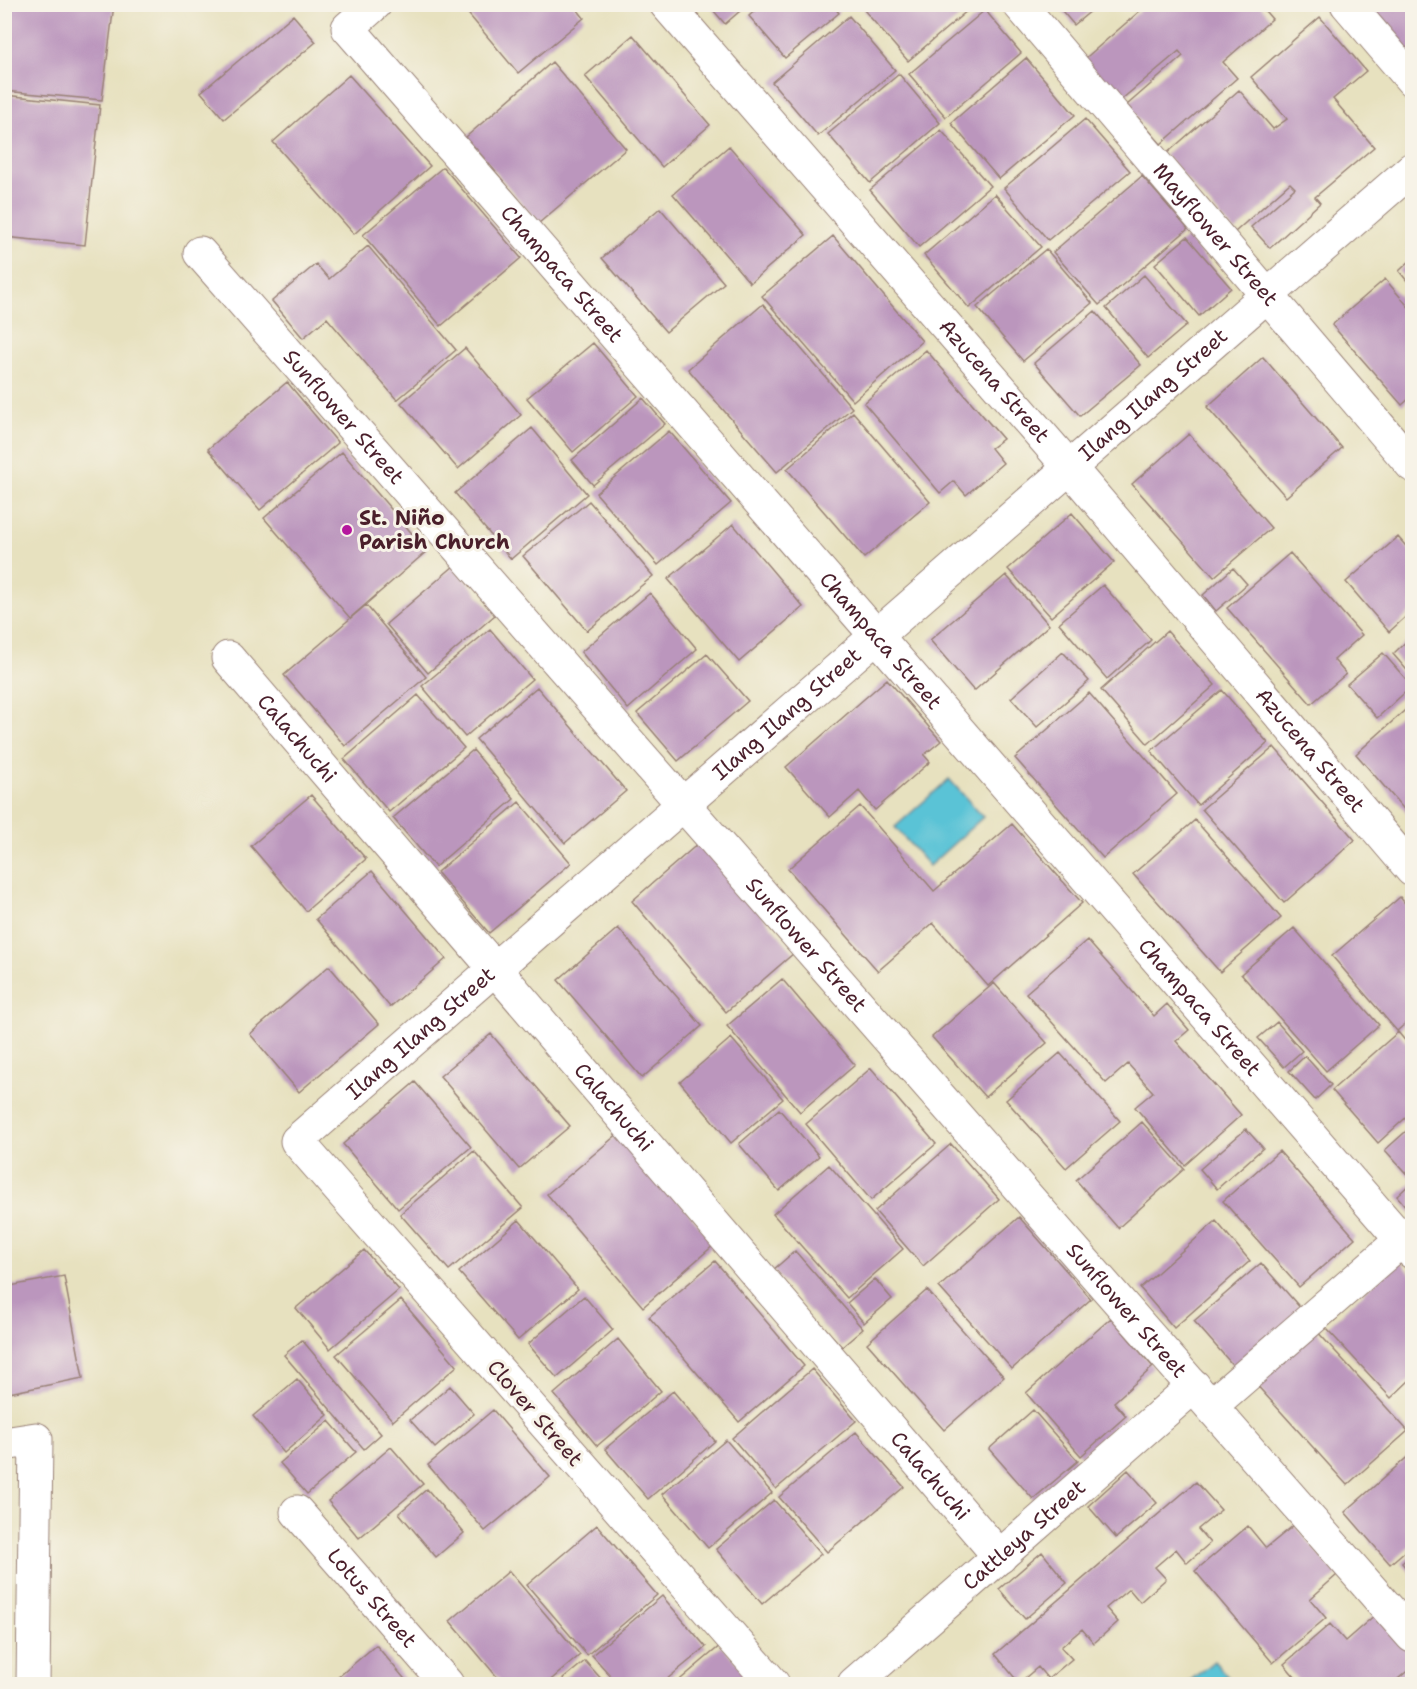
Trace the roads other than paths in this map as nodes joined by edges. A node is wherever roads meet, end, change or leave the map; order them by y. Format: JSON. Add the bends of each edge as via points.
{"nodes":[{"id":1,"x":375,"y":4,"type":"edge"},
{"id":2,"x":666,"y":4,"type":"edge"},
{"id":3,"x":1019,"y":4,"type":"edge"},
{"id":4,"x":1347,"y":4,"type":"edge"},
{"id":5,"x":1413,"y":80,"type":"edge"},
{"id":6,"x":1413,"y":169,"type":"edge"},
{"id":7,"x":200,"y":253,"type":"dead end"},
{"id":8,"x":1268,"y":295,"type":"junction"},
{"id":9,"x":1413,"y":465,"type":"edge"},
{"id":10,"x":1070,"y":468,"type":"junction"},
{"id":11,"x":876,"y":636,"type":"junction"},
{"id":12,"x":228,"y":658,"type":"dead end"},
{"id":13,"x":683,"y":804,"type":"junction"},
{"id":14,"x":1413,"y":870,"type":"edge"},
{"id":15,"x":495,"y":969,"type":"junction"},
{"id":16,"x":297,"y":1141,"type":"joint"},
{"id":17,"x":1409,"y":1241,"type":"edge"},
{"id":18,"x":1202,"y":1396,"type":"junction"},
{"id":19,"x":4,"y":1444,"type":"edge"},
{"id":20,"x":297,"y":1512,"type":"dead end"},
{"id":21,"x":1000,"y":1557,"type":"junction"},
{"id":22,"x":1413,"y":1636,"type":"edge"},
{"id":23,"x":33,"y":1684,"type":"edge"},
{"id":24,"x":447,"y":1684,"type":"edge"},
{"id":25,"x":773,"y":1684,"type":"edge"},
{"id":26,"x":854,"y":1684,"type":"edge"}],
"edges":[{"from":1,"to":11,"type":"street","name":"Champaca Street","via":[[348,28]]},
{"from":2,"to":10,"type":"street","name":"Azucena Street"},
{"from":3,"to":8,"type":"street","name":"Mayflower Street"},
{"from":4,"to":5,"type":"street"},
{"from":6,"to":8,"type":"street","name":"Ilang Ilang Street"},
{"from":7,"to":13,"type":"street","name":"Sunflower Street"},
{"from":8,"to":9,"type":"street","name":"Mayflower Street"},
{"from":8,"to":10,"type":"street","name":"Ilang Ilang Street"},
{"from":10,"to":11,"type":"street","name":"Ilang Ilang Street"},
{"from":10,"to":14,"type":"street","name":"Azucena Street"},
{"from":11,"to":13,"type":"street","name":"Ilang Ilang Street"},
{"from":11,"to":17,"type":"street","name":"Champaca Street"},
{"from":12,"to":15,"type":"street","name":"Calachuchi"},
{"from":13,"to":15,"type":"street","name":"Ilang Ilang Street"},
{"from":13,"to":18,"type":"street","name":"Sunflower Street"},
{"from":15,"to":16,"type":"street","name":"Ilang Ilang Street"},
{"from":15,"to":21,"type":"street","name":"Calachuchi"},
{"from":16,"to":25,"type":"street","name":"Clover Street"},
{"from":17,"to":18,"type":"street","name":"Cattleya Street"},
{"from":18,"to":21,"type":"street","name":"Cattleya Street"},
{"from":18,"to":22,"type":"street","name":"Sunflower Street"},
{"from":19,"to":23,"type":"street","via":[[36,1439]]},
{"from":20,"to":24,"type":"street","name":"Lotus Street"},
{"from":21,"to":26,"type":"street","name":"Cattleya Street"}]}
